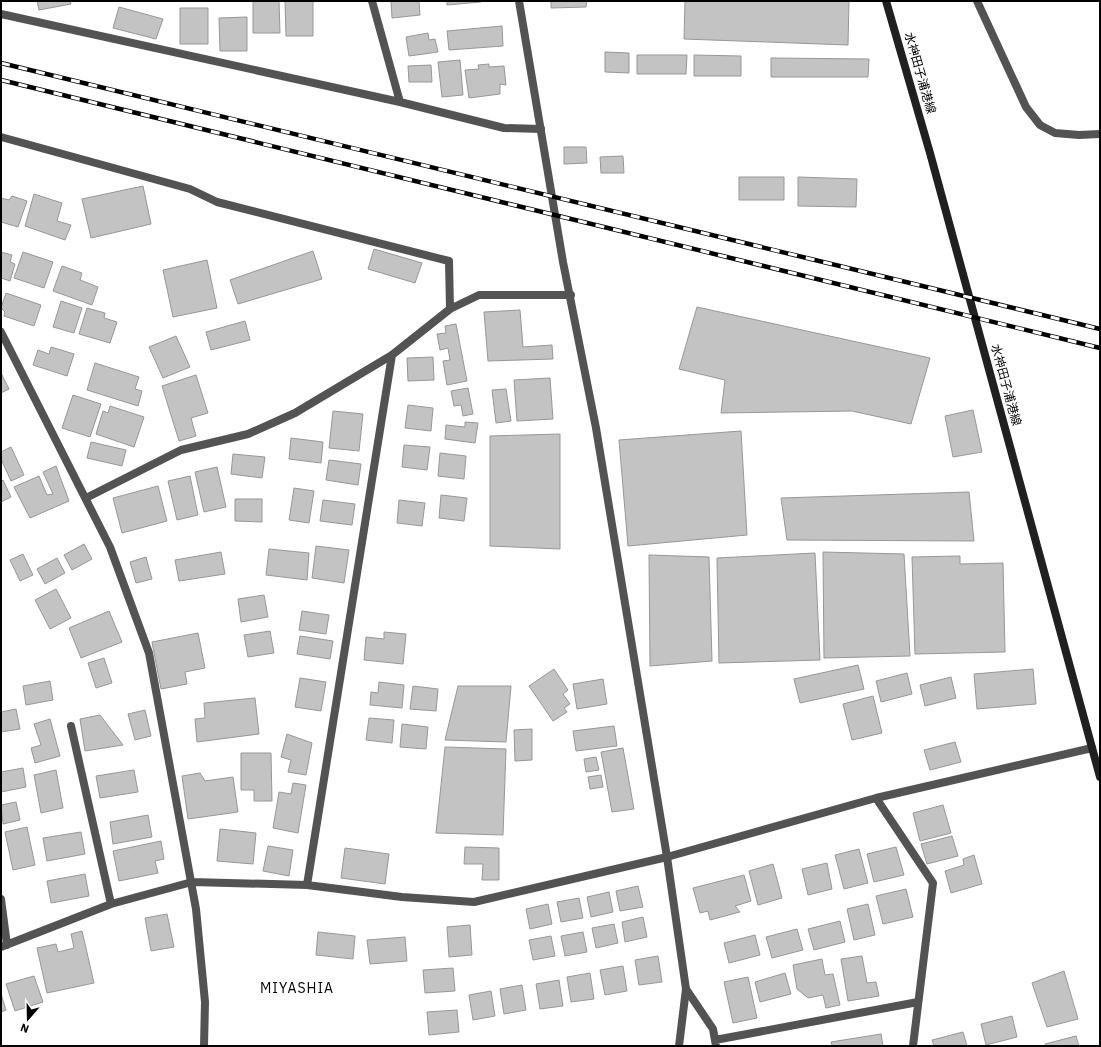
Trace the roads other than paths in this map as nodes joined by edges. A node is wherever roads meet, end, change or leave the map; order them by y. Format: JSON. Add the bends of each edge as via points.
{"nodes":[{"id":1,"x":372,"y":1,"type":"edge"},
{"id":2,"x":519,"y":1,"type":"edge"},
{"id":3,"x":886,"y":1,"type":"edge"},
{"id":4,"x":977,"y":1,"type":"edge"},
{"id":5,"x":1,"y":14,"type":"edge"},
{"id":6,"x":400,"y":102,"type":"junction"},
{"id":7,"x":541,"y":129,"type":"junction"},
{"id":8,"x":1100,"y":134,"type":"edge"},
{"id":9,"x":1,"y":137,"type":"edge"},
{"id":10,"x":571,"y":295,"type":"junction"},
{"id":11,"x":450,"y":309,"type":"junction"},
{"id":12,"x":1,"y":332,"type":"edge"},
{"id":13,"x":392,"y":355,"type":"junction"},
{"id":14,"x":86,"y":498,"type":"junction"},
{"id":15,"x":71,"y":726,"type":"dead end"},
{"id":16,"x":1092,"y":748,"type":"junction"},
{"id":17,"x":1100,"y":777,"type":"edge"},
{"id":18,"x":876,"y":798,"type":"junction"},
{"id":19,"x":668,"y":857,"type":"junction"},
{"id":20,"x":192,"y":882,"type":"junction"},
{"id":21,"x":307,"y":885,"type":"junction"},
{"id":22,"x":1,"y":898,"type":"edge"},
{"id":23,"x":111,"y":904,"type":"junction"},
{"id":24,"x":4,"y":946,"type":"edge"},
{"id":25,"x":686,"y":989,"type":"junction"},
{"id":26,"x":918,"y":1002,"type":"junction"},
{"id":27,"x":716,"y":1043,"type":"edge"},
{"id":28,"x":204,"y":1046,"type":"edge"},
{"id":29,"x":679,"y":1046,"type":"edge"},
{"id":30,"x":913,"y":1046,"type":"edge"}],
"edges":[{"from":1,"to":6,"type":"street"},
{"from":2,"to":7,"type":"street"},
{"from":3,"to":16,"type":"main road","name":"水神田子浦港線"},
{"from":4,"to":8,"type":"street","via":[[1026,107],[1040,125],[1055,133],[1079,136]]},
{"from":5,"to":6,"type":"street"},
{"from":6,"to":7,"type":"street","via":[[504,128]]},
{"from":7,"to":10,"type":"street","via":[[563,262]]},
{"from":9,"to":11,"type":"street","via":[[190,189],[217,202],[449,261]]},
{"from":10,"to":11,"type":"street","via":[[479,295]]},
{"from":10,"to":19,"type":"street","via":[[596,428]]},
{"from":11,"to":13,"type":"street"},
{"from":12,"to":14,"type":"street"},
{"from":13,"to":14,"type":"street","via":[[295,414],[248,434],[181,450]]},
{"from":13,"to":21,"type":"street"},
{"from":14,"to":20,"type":"street","via":[[110,547],[149,653]]},
{"from":15,"to":23,"type":"street"},
{"from":16,"to":17,"type":"main road","name":"水神田子浦港線"},
{"from":16,"to":18,"type":"street"},
{"from":18,"to":19,"type":"street"},
{"from":18,"to":26,"type":"street","via":[[932,883]]},
{"from":19,"to":21,"type":"street","via":[[474,902],[402,897]]},
{"from":19,"to":25,"type":"street"},
{"from":20,"to":21,"type":"street"},
{"from":20,"to":23,"type":"street"},
{"from":20,"to":28,"type":"street","via":[[205,1002]]},
{"from":22,"to":24,"type":"street"},
{"from":23,"to":24,"type":"street"},
{"from":25,"to":27,"type":"street","via":[[713,1029]]},
{"from":25,"to":29,"type":"street"},
{"from":26,"to":27,"type":"street"},
{"from":26,"to":30,"type":"street"}]}
